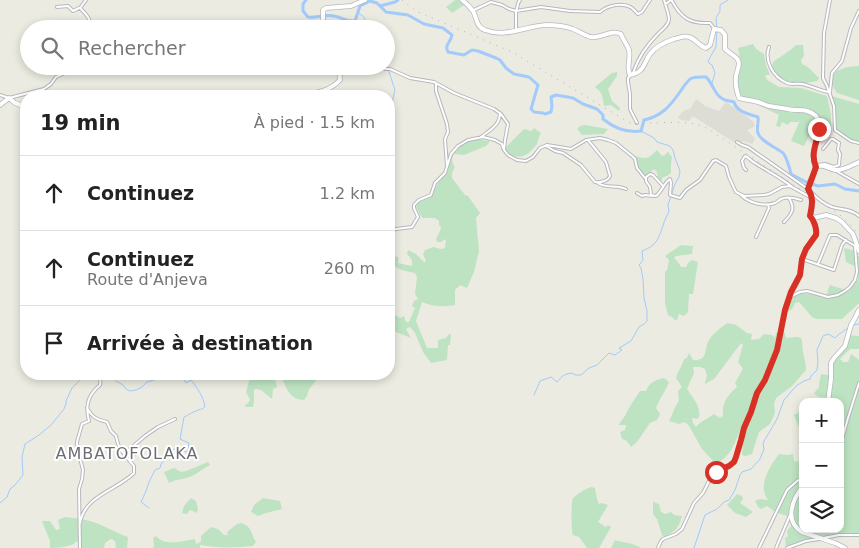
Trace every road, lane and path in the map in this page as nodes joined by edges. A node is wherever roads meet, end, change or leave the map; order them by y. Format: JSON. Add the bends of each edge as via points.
{"nodes":[{"id":1,"x":86,"y":0,"type":"edge"},
{"id":2,"x":365,"y":0,"type":"edge"},
{"id":3,"x":462,"y":0,"type":"edge"},
{"id":4,"x":520,"y":0,"type":"edge"},
{"id":5,"x":650,"y":0,"type":"edge"},
{"id":6,"x":830,"y":0,"type":"edge"},
{"id":7,"x":492,"y":1,"type":"edge"},
{"id":8,"x":665,"y":2,"type":"edge"},
{"id":9,"x":57,"y":7,"type":"dead end"},
{"id":10,"x":80,"y":8,"type":"junction"},
{"id":11,"x":472,"y":10,"type":"junction"},
{"id":12,"x":516,"y":11,"type":"junction"},
{"id":13,"x":859,"y":11,"type":"edge"},
{"id":14,"x":90,"y":20,"type":"edge"},
{"id":15,"x":323,"y":20,"type":"edge"},
{"id":16,"x":716,"y":29,"type":"junction"},
{"id":17,"x":516,"y":31,"type":"junction"},
{"id":18,"x":769,"y":47,"type":"dead end"},
{"id":19,"x":395,"y":71,"type":"edge"},
{"id":20,"x":60,"y":75,"type":"edge"},
{"id":21,"x":340,"y":75,"type":"edge"},
{"id":22,"x":630,"y":76,"type":"junction"},
{"id":23,"x":436,"y":84,"type":"junction"},
{"id":24,"x":40,"y":90,"type":"edge"},
{"id":25,"x":326,"y":90,"type":"edge"},
{"id":26,"x":830,"y":94,"type":"junction"},
{"id":27,"x":0,"y":95,"type":"edge"},
{"id":28,"x":20,"y":95,"type":"edge"},
{"id":29,"x":9,"y":98,"type":"junction"},
{"id":30,"x":0,"y":105,"type":"edge"},
{"id":31,"x":20,"y":105,"type":"edge"},
{"id":32,"x":500,"y":113,"type":"junction"},
{"id":33,"x":637,"y":123,"type":"dead end"},
{"id":34,"x":481,"y":137,"type":"junction"},
{"id":35,"x":588,"y":140,"type":"junction"},
{"id":36,"x":737,"y":142,"type":"dead end"},
{"id":37,"x":859,"y":143,"type":"edge"},
{"id":38,"x":543,"y":146,"type":"junction"},
{"id":39,"x":504,"y":148,"type":"junction"},
{"id":40,"x":823,"y":149,"type":"dead end"},
{"id":41,"x":859,"y":162,"type":"edge"},
{"id":42,"x":815,"y":166,"type":"junction"},
{"id":43,"x":447,"y":169,"type":"junction"},
{"id":44,"x":746,"y":170,"type":"dead end"},
{"id":45,"x":836,"y":170,"type":"junction"},
{"id":46,"x":646,"y":178,"type":"junction"},
{"id":47,"x":598,"y":183,"type":"junction"},
{"id":48,"x":859,"y":184,"type":"edge"},
{"id":49,"x":663,"y":186,"type":"junction"},
{"id":50,"x":791,"y":186,"type":"junction"},
{"id":51,"x":809,"y":189,"type":"junction"},
{"id":52,"x":626,"y":190,"type":"dead end"},
{"id":53,"x":637,"y":193,"type":"dead end"},
{"id":54,"x":739,"y":194,"type":"junction"},
{"id":55,"x":652,"y":196,"type":"junction"},
{"id":56,"x":789,"y":198,"type":"junction"},
{"id":57,"x":812,"y":198,"type":"junction"},
{"id":58,"x":801,"y":200,"type":"dead end"},
{"id":59,"x":768,"y":205,"type":"junction"},
{"id":60,"x":859,"y":216,"type":"edge"},
{"id":61,"x":813,"y":218,"type":"junction"},
{"id":62,"x":784,"y":222,"type":"dead end"},
{"id":63,"x":395,"y":230,"type":"edge"},
{"id":64,"x":756,"y":237,"type":"dead end"},
{"id":65,"x":846,"y":240,"type":"junction"},
{"id":66,"x":856,"y":245,"type":"junction"},
{"id":67,"x":859,"y":251,"type":"edge"},
{"id":68,"x":802,"y":259,"type":"junction"},
{"id":69,"x":818,"y":264,"type":"junction"},
{"id":70,"x":790,"y":297,"type":"junction"},
{"id":71,"x":859,"y":310,"type":"edge"},
{"id":72,"x":100,"y":380,"type":"edge"},
{"id":73,"x":859,"y":383,"type":"edge"},
{"id":74,"x":829,"y":398,"type":"edge"},
{"id":75,"x":87,"y":408,"type":"junction"},
{"id":76,"x":176,"y":420,"type":"dead end"},
{"id":77,"x":841,"y":443,"type":"edge"},
{"id":78,"x":140,"y":449,"type":"dead end"},
{"id":79,"x":124,"y":454,"type":"junction"},
{"id":80,"x":799,"y":479,"type":"edge"},
{"id":81,"x":802,"y":488,"type":"edge"},
{"id":82,"x":791,"y":513,"type":"junction"},
{"id":83,"x":80,"y":528,"type":"junction"},
{"id":84,"x":859,"y":535,"type":"edge"},
{"id":85,"x":820,"y":539,"type":"junction"},
{"id":86,"x":80,"y":548,"type":"edge"},
{"id":87,"x":658,"y":548,"type":"edge"},
{"id":88,"x":759,"y":548,"type":"edge"},
{"id":89,"x":776,"y":548,"type":"edge"},
{"id":90,"x":787,"y":548,"type":"edge"},
{"id":91,"x":844,"y":548,"type":"edge"}],
"edges":[{"from":1,"to":10,"type":"street"},
{"from":2,"to":15,"type":"street","via":[[351,6],[323,10]]},
{"from":3,"to":11,"type":"street"},
{"from":4,"to":12,"type":"street"},
{"from":5,"to":12,"type":"street","via":[[638,14],[632,8],[620,5],[607,6],[600,12],[541,7]]},
{"from":6,"to":26,"type":"street","via":[[824,33],[823,78]]},
{"from":7,"to":11,"type":"street"},
{"from":7,"to":12,"type":"street"},
{"from":8,"to":16,"type":"street","via":[[672,1],[680,14],[697,23],[711,24]]},
{"from":8,"to":22,"type":"street","via":[[669,21],[647,45]]},
{"from":9,"to":10,"type":"street"},
{"from":10,"to":14,"type":"street"},
{"from":11,"to":17,"type":"street","via":[[477,24],[483,29]]},
{"from":12,"to":17,"type":"street"},
{"from":13,"to":26,"type":"street","via":[[844,57],[832,73]]},
{"from":16,"to":22,"type":"street","via":[[706,48],[687,36],[663,43],[649,55],[640,72]]},
{"from":16,"to":42,"type":"street","via":[[725,35],[725,49],[739,62],[736,75],[740,98],[808,111],[817,117]]},
{"from":17,"to":22,"type":"street","via":[[557,25],[591,37],[619,33],[629,50]]},
{"from":18,"to":26,"type":"street","via":[[770,64],[777,77]]},
{"from":19,"to":23,"type":"street"},
{"from":20,"to":24,"type":"street"},
{"from":21,"to":25,"type":"street","via":[[340,80]]},
{"from":22,"to":33,"type":"street","via":[[630,110]]},
{"from":23,"to":32,"type":"street"},
{"from":23,"to":43,"type":"street","via":[[447,124]]},
{"from":26,"to":37,"type":"street","via":[[835,130]]},
{"from":27,"to":29,"type":"street"},
{"from":28,"to":29,"type":"street"},
{"from":29,"to":30,"type":"street"},
{"from":29,"to":31,"type":"street"},
{"from":32,"to":34,"type":"street","via":[[498,124]]},
{"from":32,"to":39,"type":"street","via":[[508,124]]},
{"from":34,"to":39,"type":"street","via":[[495,140]]},
{"from":34,"to":43,"type":"street","via":[[456,147]]},
{"from":35,"to":38,"type":"street","via":[[571,149]]},
{"from":35,"to":46,"type":"street","via":[[600,138],[616,143],[632,156]]},
{"from":35,"to":47,"type":"street","via":[[609,170],[609,178]]},
{"from":36,"to":51,"type":"street"},
{"from":38,"to":39,"type":"street","via":[[526,161],[508,155]]},
{"from":38,"to":47,"type":"street","via":[[563,153],[581,165]]},
{"from":40,"to":42,"type":"street","via":[[831,139],[839,143],[838,165]]},
{"from":41,"to":45,"type":"street"},
{"from":42,"to":45,"type":"street"},
{"from":42,"to":51,"type":"street"},
{"from":43,"to":63,"type":"street","via":[[435,183],[431,195],[415,202],[418,217],[412,227]]},
{"from":44,"to":50,"type":"street","via":[[742,161],[745,156]]},
{"from":45,"to":48,"type":"street"},
{"from":46,"to":49,"type":"street","via":[[653,175]]},
{"from":46,"to":55,"type":"street"},
{"from":47,"to":52,"type":"street"},
{"from":49,"to":54,"type":"street","via":[[670,179],[671,196],[680,198],[716,160],[726,166]]},
{"from":49,"to":55,"type":"street","via":[[658,195]]},
{"from":50,"to":54,"type":"street","via":[[764,195]]},
{"from":50,"to":57,"type":"street"},
{"from":51,"to":57,"type":"street"},
{"from":51,"to":60,"type":"street","via":[[827,204]]},
{"from":53,"to":55,"type":"street"},
{"from":54,"to":59,"type":"street","via":[[749,201]]},
{"from":56,"to":58,"type":"street"},
{"from":56,"to":59,"type":"street"},
{"from":56,"to":62,"type":"street","via":[[794,208]]},
{"from":57,"to":61,"type":"street","via":[[810,214]]},
{"from":59,"to":64,"type":"street"},
{"from":61,"to":66,"type":"street","via":[[826,215],[840,221],[853,234]]},
{"from":61,"to":68,"type":"street","via":[[816,235]]},
{"from":65,"to":66,"type":"street"},
{"from":65,"to":69,"type":"street","via":[[830,234]]},
{"from":65,"to":69,"type":"street","via":[[834,270]]},
{"from":66,"to":67,"type":"street"},
{"from":66,"to":70,"type":"street","via":[[857,272],[855,280],[845,291],[828,298],[807,291]]},
{"from":68,"to":69,"type":"street"},
{"from":68,"to":70,"type":"street","via":[[800,275]]},
{"from":70,"to":87,"type":"street","via":[[777,350],[757,393],[734,462],[710,477],[682,529],[663,539]]},
{"from":71,"to":74,"type":"street","via":[[850,326],[845,346],[831,363]]},
{"from":72,"to":75,"type":"street"},
{"from":73,"to":77,"type":"street"},
{"from":75,"to":79,"type":"street","via":[[96,419],[107,422]]},
{"from":75,"to":83,"type":"street","via":[[89,421],[82,424],[77,442],[83,470]]},
{"from":76,"to":79,"type":"street","via":[[158,427]]},
{"from":78,"to":79,"type":"street","via":[[132,456]]},
{"from":79,"to":83,"type":"street","via":[[134,466],[134,473],[87,506]]},
{"from":80,"to":88,"type":"street","via":[[787,490]]},
{"from":81,"to":82,"type":"street"},
{"from":82,"to":85,"type":"street","via":[[792,522],[798,529]]},
{"from":82,"to":89,"type":"street"},
{"from":83,"to":86,"type":"street"},
{"from":84,"to":85,"type":"street"},
{"from":85,"to":90,"type":"street"},
{"from":85,"to":91,"type":"street"}]}
